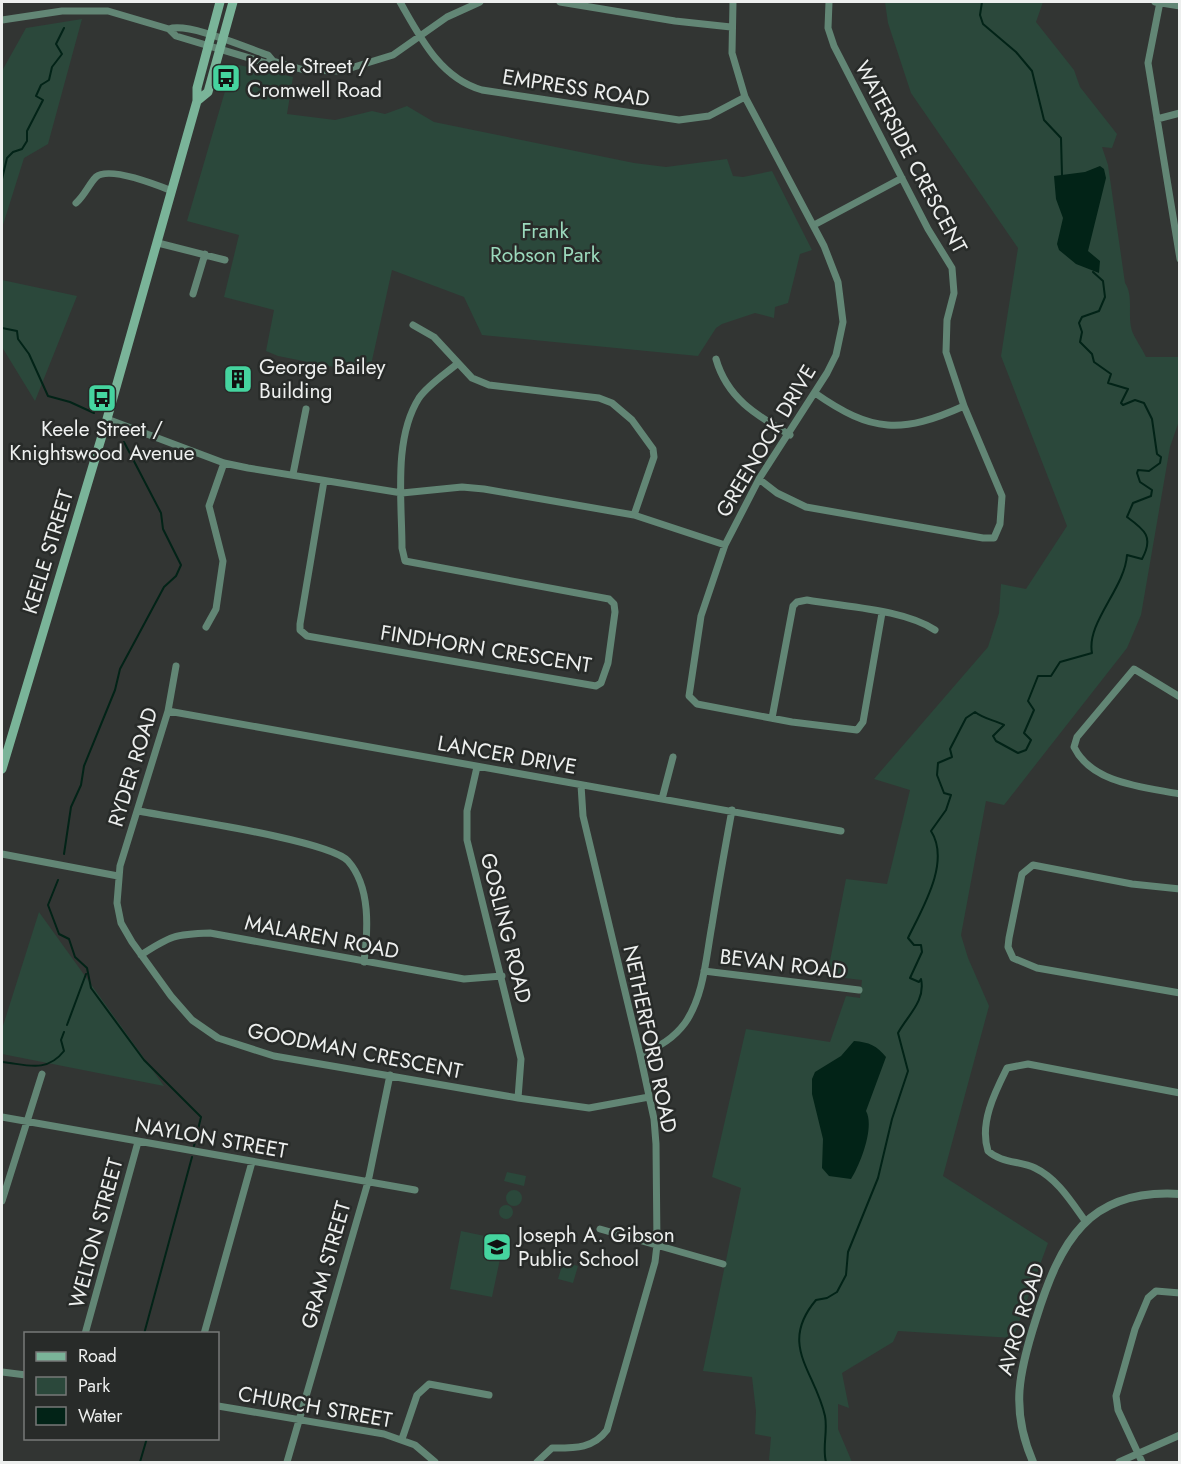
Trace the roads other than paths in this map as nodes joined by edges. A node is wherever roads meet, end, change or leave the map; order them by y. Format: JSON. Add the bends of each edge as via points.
{"nodes":[{"id":1,"x":109,"y":2,"type":"edge"},
{"id":2,"x":220,"y":2,"type":"edge"},
{"id":3,"x":233,"y":2,"type":"edge"},
{"id":4,"x":400,"y":2,"type":"edge"},
{"id":5,"x":480,"y":2,"type":"edge"},
{"id":6,"x":560,"y":2,"type":"edge"},
{"id":7,"x":733,"y":2,"type":"edge"},
{"id":8,"x":829,"y":2,"type":"edge"},
{"id":9,"x":1157,"y":2,"type":"edge"},
{"id":10,"x":1179,"y":6,"type":"edge"},
{"id":11,"x":108,"y":11,"type":"junction"},
{"id":12,"x":2,"y":20,"type":"edge"},
{"id":13,"x":731,"y":27,"type":"junction"},
{"id":14,"x":169,"y":29,"type":"junction"},
{"id":15,"x":211,"y":36,"type":"junction"},
{"id":16,"x":420,"y":36,"type":"junction"},
{"id":17,"x":223,"y":40,"type":"junction"},
{"id":18,"x":208,"y":47,"type":"junction"},
{"id":19,"x":220,"y":51,"type":"junction"},
{"id":20,"x":273,"y":61,"type":"junction"},
{"id":21,"x":745,"y":97,"type":"junction"},
{"id":22,"x":197,"y":101,"type":"junction"},
{"id":23,"x":1179,"y":113,"type":"edge"},
{"id":24,"x":1157,"y":119,"type":"junction"},
{"id":25,"x":902,"y":178,"type":"junction"},
{"id":26,"x":172,"y":191,"type":"junction"},
{"id":27,"x":76,"y":203,"type":"dead end"},
{"id":28,"x":1176,"y":221,"type":"edge"},
{"id":29,"x":813,"y":225,"type":"junction"},
{"id":30,"x":158,"y":243,"type":"junction"},
{"id":31,"x":205,"y":254,"type":"junction"},
{"id":32,"x":1179,"y":259,"type":"edge"},
{"id":33,"x":225,"y":260,"type":"dead end"},
{"id":34,"x":193,"y":294,"type":"dead end"},
{"id":35,"x":413,"y":325,"type":"dead end"},
{"id":36,"x":716,"y":359,"type":"dead end"},
{"id":37,"x":457,"y":364,"type":"junction"},
{"id":38,"x":815,"y":393,"type":"junction"},
{"id":39,"x":964,"y":406,"type":"junction"},
{"id":40,"x":306,"y":409,"type":"dead end"},
{"id":41,"x":107,"y":419,"type":"junction"},
{"id":42,"x":789,"y":435,"type":"junction"},
{"id":43,"x":224,"y":463,"type":"junction"},
{"id":44,"x":293,"y":474,"type":"junction"},
{"id":45,"x":759,"y":479,"type":"junction"},
{"id":46,"x":324,"y":481,"type":"junction"},
{"id":47,"x":402,"y":493,"type":"junction"},
{"id":48,"x":634,"y":515,"type":"junction"},
{"id":49,"x":725,"y":545,"type":"junction"},
{"id":50,"x":882,"y":613,"type":"junction"},
{"id":51,"x":206,"y":627,"type":"dead end"},
{"id":52,"x":935,"y":630,"type":"dead end"},
{"id":53,"x":176,"y":666,"type":"dead end"},
{"id":54,"x":1179,"y":697,"type":"edge"},
{"id":55,"x":168,"y":711,"type":"junction"},
{"id":56,"x":772,"y":718,"type":"junction"},
{"id":57,"x":673,"y":757,"type":"dead end"},
{"id":58,"x":477,"y":766,"type":"junction"},
{"id":59,"x":2,"y":769,"type":"edge"},
{"id":60,"x":581,"y":785,"type":"junction"},
{"id":61,"x":1179,"y":794,"type":"edge"},
{"id":62,"x":662,"y":799,"type":"junction"},
{"id":63,"x":732,"y":810,"type":"junction"},
{"id":64,"x":138,"y":811,"type":"junction"},
{"id":65,"x":841,"y":831,"type":"dead end"},
{"id":66,"x":2,"y":854,"type":"edge"},
{"id":67,"x":118,"y":876,"type":"junction"},
{"id":68,"x":1179,"y":889,"type":"edge"},
{"id":69,"x":141,"y":955,"type":"junction"},
{"id":70,"x":364,"y":962,"type":"junction"},
{"id":71,"x":704,"y":971,"type":"junction"},
{"id":72,"x":502,"y":976,"type":"junction"},
{"id":73,"x":859,"y":990,"type":"dead end"},
{"id":74,"x":1179,"y":993,"type":"edge"},
{"id":75,"x":640,"y":1054,"type":"junction"},
{"id":76,"x":42,"y":1074,"type":"dead end"},
{"id":77,"x":390,"y":1075,"type":"junction"},
{"id":78,"x":1179,"y":1093,"type":"edge"},
{"id":79,"x":649,"y":1097,"type":"junction"},
{"id":80,"x":518,"y":1098,"type":"junction"},
{"id":81,"x":2,"y":1117,"type":"edge"},
{"id":82,"x":25,"y":1121,"type":"junction"},
{"id":83,"x":138,"y":1142,"type":"junction"},
{"id":84,"x":252,"y":1162,"type":"junction"},
{"id":85,"x":368,"y":1182,"type":"junction"},
{"id":86,"x":415,"y":1190,"type":"dead end"},
{"id":87,"x":1179,"y":1194,"type":"edge"},
{"id":88,"x":2,"y":1200,"type":"edge"},
{"id":89,"x":1086,"y":1222,"type":"junction"},
{"id":90,"x":600,"y":1229,"type":"dead end"},
{"id":91,"x":657,"y":1245,"type":"junction"},
{"id":92,"x":723,"y":1264,"type":"dead end"},
{"id":93,"x":1179,"y":1293,"type":"edge"},
{"id":94,"x":86,"y":1332,"type":"edge"},
{"id":95,"x":205,"y":1332,"type":"edge"},
{"id":96,"x":2,"y":1372,"type":"edge"},
{"id":97,"x":24,"y":1374,"type":"edge"},
{"id":98,"x":489,"y":1395,"type":"dead end"},
{"id":99,"x":219,"y":1406,"type":"edge"},
{"id":100,"x":298,"y":1421,"type":"junction"},
{"id":101,"x":1179,"y":1435,"type":"edge"},
{"id":102,"x":402,"y":1439,"type":"junction"},
{"id":103,"x":1139,"y":1453,"type":"junction"},
{"id":104,"x":287,"y":1462,"type":"edge"},
{"id":105,"x":435,"y":1462,"type":"edge"},
{"id":106,"x":537,"y":1462,"type":"edge"},
{"id":107,"x":1033,"y":1462,"type":"edge"},
{"id":108,"x":1119,"y":1462,"type":"edge"},
{"id":109,"x":1142,"y":1462,"type":"edge"}],
"edges":[{"from":1,"to":11,"type":"street"},
{"from":2,"to":15,"type":"main road","name":"KEELE STREET"},
{"from":3,"to":17,"type":"main road","name":"KEELE STREET"},
{"from":4,"to":16,"type":"street","name":"EMPRESS ROAD"},
{"from":5,"to":16,"type":"street","via":[[447,17]]},
{"from":6,"to":13,"type":"street"},
{"from":7,"to":13,"type":"street","name":"GREENOCK DRIVE"},
{"from":8,"to":25,"type":"street","name":"WATERSIDE CRESCENT","via":[[828,28],[834,46]]},
{"from":9,"to":10,"type":"street"},
{"from":9,"to":24,"type":"street","via":[[1148,63]]},
{"from":11,"to":12,"type":"street","via":[[62,11]]},
{"from":11,"to":14,"type":"street"},
{"from":13,"to":21,"type":"street","name":"GREENOCK DRIVE","via":[[734,67]]},
{"from":14,"to":15,"type":"street","via":[[176,26]]},
{"from":14,"to":18,"type":"street","via":[[176,36]]},
{"from":15,"to":17,"type":"street"},
{"from":15,"to":18,"type":"main road","name":"KEELE STREET"},
{"from":16,"to":20,"type":"street","via":[[393,55],[341,72],[304,70]]},
{"from":16,"to":21,"type":"street","name":"EMPRESS ROAD","via":[[445,70],[458,81],[482,90],[679,120],[709,116]]},
{"from":17,"to":19,"type":"main road","name":"KEELE STREET"},
{"from":17,"to":20,"type":"street","via":[[268,55]]},
{"from":18,"to":19,"type":"street"},
{"from":18,"to":22,"type":"main road","name":"KEELE STREET"},
{"from":19,"to":20,"type":"street","via":[[266,63]]},
{"from":19,"to":22,"type":"main road","name":"KEELE STREET","via":[[208,92]]},
{"from":21,"to":29,"type":"street","name":"GREENOCK DRIVE"},
{"from":22,"to":26,"type":"main road","name":"KEELE STREET"},
{"from":23,"to":24,"type":"street"},
{"from":24,"to":28,"type":"street"},
{"from":25,"to":29,"type":"street"},
{"from":25,"to":39,"type":"street","name":"WATERSIDE CRESCENT","via":[[952,268],[954,293],[947,320],[946,352]]},
{"from":26,"to":27,"type":"street","via":[[117,174],[102,174]]},
{"from":26,"to":30,"type":"main road","name":"KEELE STREET"},
{"from":28,"to":32,"type":"street"},
{"from":29,"to":38,"type":"street","name":"GREENOCK DRIVE","via":[[838,282],[843,322],[836,355]]},
{"from":30,"to":31,"type":"street"},
{"from":30,"to":41,"type":"main road","name":"KEELE STREET"},
{"from":31,"to":33,"type":"street"},
{"from":31,"to":34,"type":"street"},
{"from":35,"to":37,"type":"street","via":[[434,337]]},
{"from":36,"to":42,"type":"street","via":[[721,376],[737,398]]},
{"from":37,"to":47,"type":"street","via":[[420,398],[413,413],[404,446]]},
{"from":37,"to":48,"type":"street","via":[[472,378],[489,385],[599,398],[621,410],[645,437],[654,457]]},
{"from":38,"to":39,"type":"street","via":[[861,418],[906,426],[930,421]]},
{"from":38,"to":42,"type":"street","name":"GREENOCK DRIVE"},
{"from":39,"to":45,"type":"street","name":"WATERSIDE CRESCENT","via":[[1002,495],[994,538],[806,507]]},
{"from":40,"to":44,"type":"street"},
{"from":41,"to":43,"type":"street"},
{"from":41,"to":59,"type":"main road","name":"KEELE STREET"},
{"from":42,"to":45,"type":"street","name":"GREENOCK DRIVE"},
{"from":43,"to":44,"type":"street"},
{"from":43,"to":51,"type":"street","via":[[209,506],[223,561],[222,575],[216,609]]},
{"from":44,"to":46,"type":"street"},
{"from":45,"to":49,"type":"street","name":"GREENOCK DRIVE"},
{"from":46,"to":47,"type":"street"},
{"from":46,"to":47,"type":"street","name":"FINDHORN CRESCENT","via":[[300,624],[300,630],[307,636],[596,686],[601,683],[608,663],[614,604],[609,599],[405,561]]},
{"from":47,"to":48,"type":"street","via":[[462,487],[484,489]]},
{"from":48,"to":49,"type":"street"},
{"from":49,"to":56,"type":"street","name":"GREENOCK DRIVE","via":[[701,616],[689,696],[697,704]]},
{"from":50,"to":52,"type":"street","via":[[918,620]]},
{"from":50,"to":56,"type":"street","name":"GREENOCK DRIVE","via":[[862,722],[857,730]]},
{"from":50,"to":56,"type":"street","via":[[807,600],[796,602]]},
{"from":53,"to":55,"type":"street","name":"RYDER ROAD"},
{"from":54,"to":61,"type":"street","via":[[1134,669],[1077,736],[1074,747],[1079,757],[1113,780]]},
{"from":55,"to":58,"type":"street","name":"LANCER DRIVE"},
{"from":55,"to":64,"type":"street","name":"RYDER ROAD"},
{"from":57,"to":62,"type":"street"},
{"from":58,"to":60,"type":"street","name":"LANCER DRIVE"},
{"from":58,"to":72,"type":"street","name":"GOSLING ROAD","via":[[467,811],[467,840]]},
{"from":60,"to":62,"type":"street","name":"LANCER DRIVE"},
{"from":60,"to":75,"type":"street","name":"NETHERFORD ROAD","via":[[589,844]]},
{"from":62,"to":63,"type":"street","name":"LANCER DRIVE"},
{"from":63,"to":65,"type":"street","name":"LANCER DRIVE"},
{"from":63,"to":71,"type":"street"},
{"from":64,"to":67,"type":"street","name":"RYDER ROAD"},
{"from":64,"to":70,"type":"street","via":[[336,852],[357,875],[363,897],[367,923]]},
{"from":66,"to":67,"type":"street"},
{"from":67,"to":69,"type":"street","name":"GOODMAN CRESCENT","via":[[121,923]]},
{"from":68,"to":74,"type":"street","via":[[1033,865],[1022,874],[1008,947],[1013,958],[1037,968]]},
{"from":69,"to":70,"type":"street","name":"MALAREN ROAD","via":[[185,932],[210,933]]},
{"from":69,"to":77,"type":"street","name":"GOODMAN CRESCENT","via":[[188,1015],[218,1038],[274,1056]]},
{"from":70,"to":72,"type":"street","name":"MALAREN ROAD","via":[[464,979]]},
{"from":71,"to":73,"type":"street","name":"BEVAN ROAD"},
{"from":71,"to":75,"type":"street","via":[[687,1021],[660,1046]]},
{"from":72,"to":80,"type":"street","name":"GOSLING ROAD","via":[[521,1059]]},
{"from":75,"to":79,"type":"street","name":"NETHERFORD ROAD"},
{"from":76,"to":82,"type":"street"},
{"from":77,"to":80,"type":"street","name":"GOODMAN CRESCENT"},
{"from":77,"to":85,"type":"street","name":"GRAM STREET"},
{"from":78,"to":89,"type":"street","via":[[1028,1064],[1007,1068],[992,1101],[986,1127],[988,1151],[1044,1173]]},
{"from":79,"to":80,"type":"street","name":"GOODMAN CRESCENT","via":[[589,1107]]},
{"from":79,"to":91,"type":"street","name":"NETHERFORD ROAD","via":[[656,1144]]},
{"from":81,"to":82,"type":"street","name":"NAYLON STREET"},
{"from":82,"to":83,"type":"street","name":"NAYLON STREET"},
{"from":82,"to":88,"type":"street"},
{"from":83,"to":84,"type":"street","name":"NAYLON STREET"},
{"from":83,"to":94,"type":"street","name":"WELTON STREET"},
{"from":84,"to":85,"type":"street","name":"NAYLON STREET"},
{"from":84,"to":95,"type":"street"},
{"from":85,"to":86,"type":"street","name":"NAYLON STREET"},
{"from":85,"to":100,"type":"street","name":"GRAM STREET"},
{"from":87,"to":89,"type":"street","name":"AVRO ROAD","via":[[1135,1196],[1109,1206]]},
{"from":89,"to":107,"type":"street","name":"AVRO ROAD","via":[[1065,1244],[1053,1268],[1022,1367],[1018,1401]]},
{"from":90,"to":91,"type":"street"},
{"from":91,"to":92,"type":"street"},
{"from":91,"to":106,"type":"street","name":"NETHERFORD ROAD","via":[[607,1430],[595,1443],[578,1448],[552,1448]]},
{"from":93,"to":103,"type":"street","via":[[1156,1291],[1148,1298],[1120,1377],[1118,1410]]},
{"from":96,"to":97,"type":"street"},
{"from":98,"to":102,"type":"street","via":[[429,1384],[417,1395]]},
{"from":99,"to":100,"type":"street","name":"CHURCH STREET"},
{"from":100,"to":102,"type":"street","name":"CHURCH STREET"},
{"from":100,"to":104,"type":"street","name":"GRAM STREET"},
{"from":101,"to":103,"type":"street"},
{"from":102,"to":105,"type":"street","name":"CHURCH STREET"},
{"from":103,"to":108,"type":"street"},
{"from":103,"to":109,"type":"street"}]}
